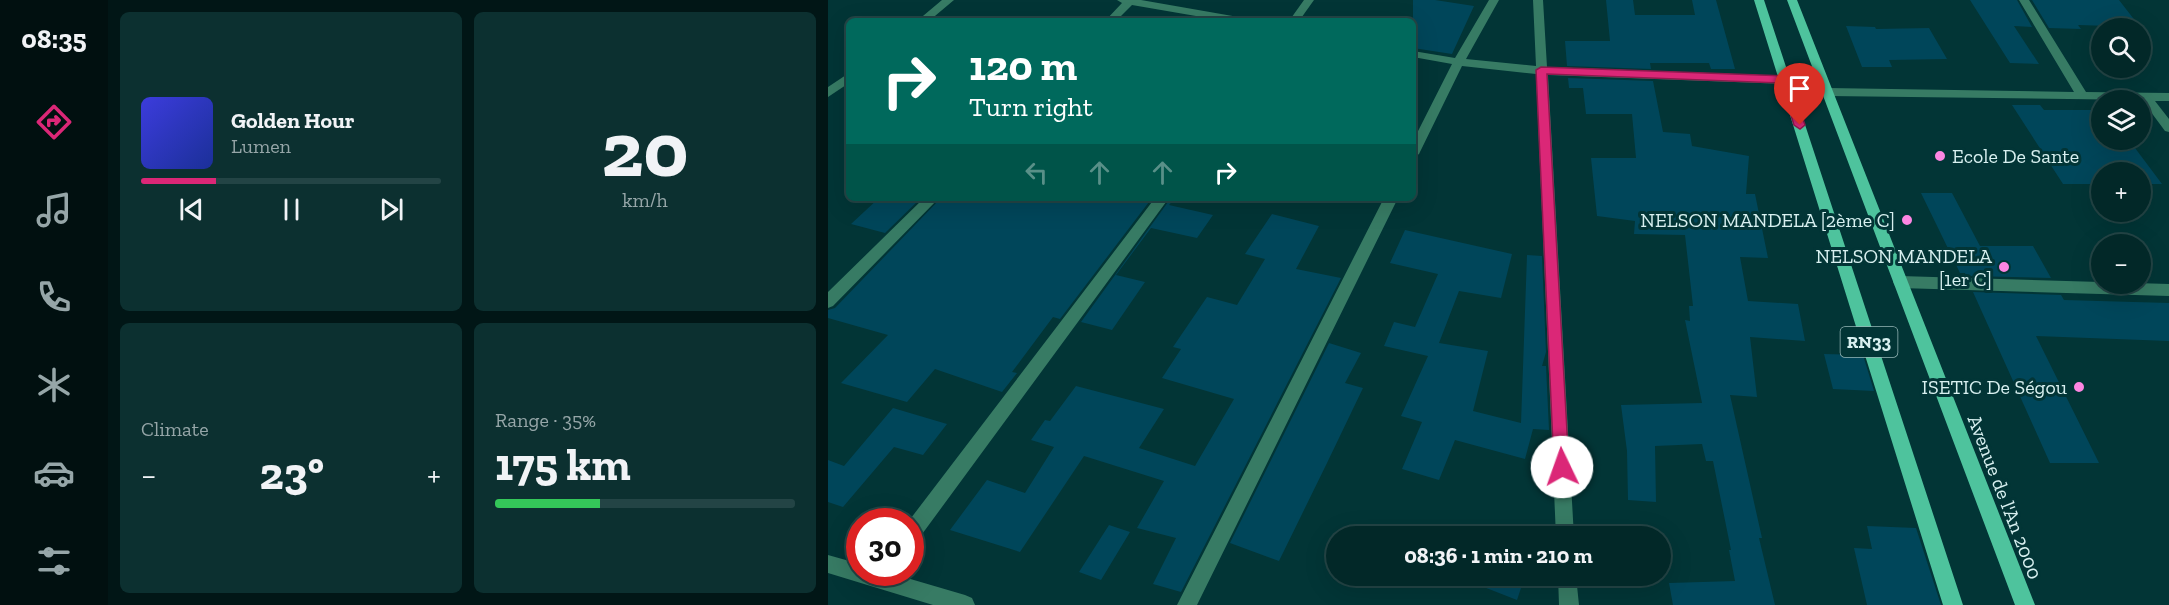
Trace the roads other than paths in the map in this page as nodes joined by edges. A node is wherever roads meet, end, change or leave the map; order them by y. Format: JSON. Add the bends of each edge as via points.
{"nodes":[{"id":1,"x":949,"y":0,"type":"edge"},
{"id":2,"x":1127,"y":0,"type":"edge"},
{"id":3,"x":1310,"y":0,"type":"edge"},
{"id":4,"x":1494,"y":0,"type":"edge"},
{"id":5,"x":1538,"y":0,"type":"edge"},
{"id":6,"x":1759,"y":0,"type":"edge"},
{"id":7,"x":1792,"y":0,"type":"edge"},
{"id":8,"x":2024,"y":0,"type":"edge"},
{"id":9,"x":926,"y":18,"type":"edge"},
{"id":10,"x":1112,"y":18,"type":"edge"},
{"id":11,"x":1227,"y":18,"type":"edge"},
{"id":12,"x":1296,"y":18,"type":"edge"},
{"id":13,"x":1416,"y":55,"type":"edge"},
{"id":14,"x":1458,"y":63,"type":"junction"},
{"id":15,"x":1541,"y":70,"type":"junction"},
{"id":16,"x":846,"y":79,"type":"edge"},
{"id":17,"x":1785,"y":80,"type":"junction"},
{"id":18,"x":1828,"y":92,"type":"junction"},
{"id":19,"x":828,"y":93,"type":"edge"},
{"id":20,"x":2080,"y":94,"type":"junction"},
{"id":21,"x":2091,"y":94,"type":"edge"},
{"id":22,"x":2151,"y":97,"type":"edge"},
{"id":23,"x":2169,"y":97,"type":"edge"},
{"id":24,"x":2151,"y":104,"type":"edge"},
{"id":25,"x":2169,"y":128,"type":"edge"},
{"id":26,"x":1416,"y":148,"type":"edge"},
{"id":27,"x":929,"y":201,"type":"edge"},
{"id":28,"x":1160,"y":201,"type":"edge"},
{"id":29,"x":1389,"y":201,"type":"edge"},
{"id":30,"x":1900,"y":282,"type":"junction"},
{"id":31,"x":2169,"y":290,"type":"edge"},
{"id":32,"x":828,"y":302,"type":"edge"},
{"id":33,"x":924,"y":516,"type":"edge"},
{"id":34,"x":1564,"y":526,"type":"edge"},
{"id":35,"x":828,"y":564,"type":"edge"},
{"id":36,"x":846,"y":568,"type":"edge"},
{"id":37,"x":909,"y":586,"type":"edge"},
{"id":38,"x":1568,"y":586,"type":"edge"},
{"id":39,"x":965,"y":605,"type":"edge"},
{"id":40,"x":1187,"y":605,"type":"edge"},
{"id":41,"x":1569,"y":605,"type":"edge"},
{"id":42,"x":1953,"y":605,"type":"edge"},
{"id":43,"x":2025,"y":605,"type":"edge"}],
"edges":[{"from":1,"to":9,"type":"street"},
{"from":2,"to":10,"type":"street"},
{"from":2,"to":11,"type":"street"},
{"from":3,"to":12,"type":"street"},
{"from":4,"to":14,"type":"street"},
{"from":5,"to":15,"type":"street"},
{"from":6,"to":17,"type":"main road","number":"RN33"},
{"from":7,"to":18,"type":"main road","name":"Avenue de l'An 2000","number":"RN33"},
{"from":8,"to":20,"type":"street"},
{"from":13,"to":14,"type":"street"},
{"from":14,"to":15,"type":"street"},
{"from":14,"to":26,"type":"street"},
{"from":15,"to":17,"type":"street"},
{"from":15,"to":34,"type":"street"},
{"from":16,"to":19,"type":"street"},
{"from":17,"to":42,"type":"main road","number":"RN33"},
{"from":18,"to":20,"type":"street"},
{"from":18,"to":30,"type":"main road","name":"Avenue de l'An 2000","number":"RN33"},
{"from":20,"to":21,"type":"street"},
{"from":22,"to":23,"type":"street"},
{"from":24,"to":25,"type":"street"},
{"from":27,"to":32,"type":"street"},
{"from":28,"to":33,"type":"street"},
{"from":29,"to":40,"type":"street"},
{"from":30,"to":31,"type":"street"},
{"from":30,"to":43,"type":"main road","name":"Avenue de l'An 2000","number":"RN33"},
{"from":35,"to":36,"type":"street"},
{"from":37,"to":39,"type":"street"},
{"from":38,"to":41,"type":"street"}]}
